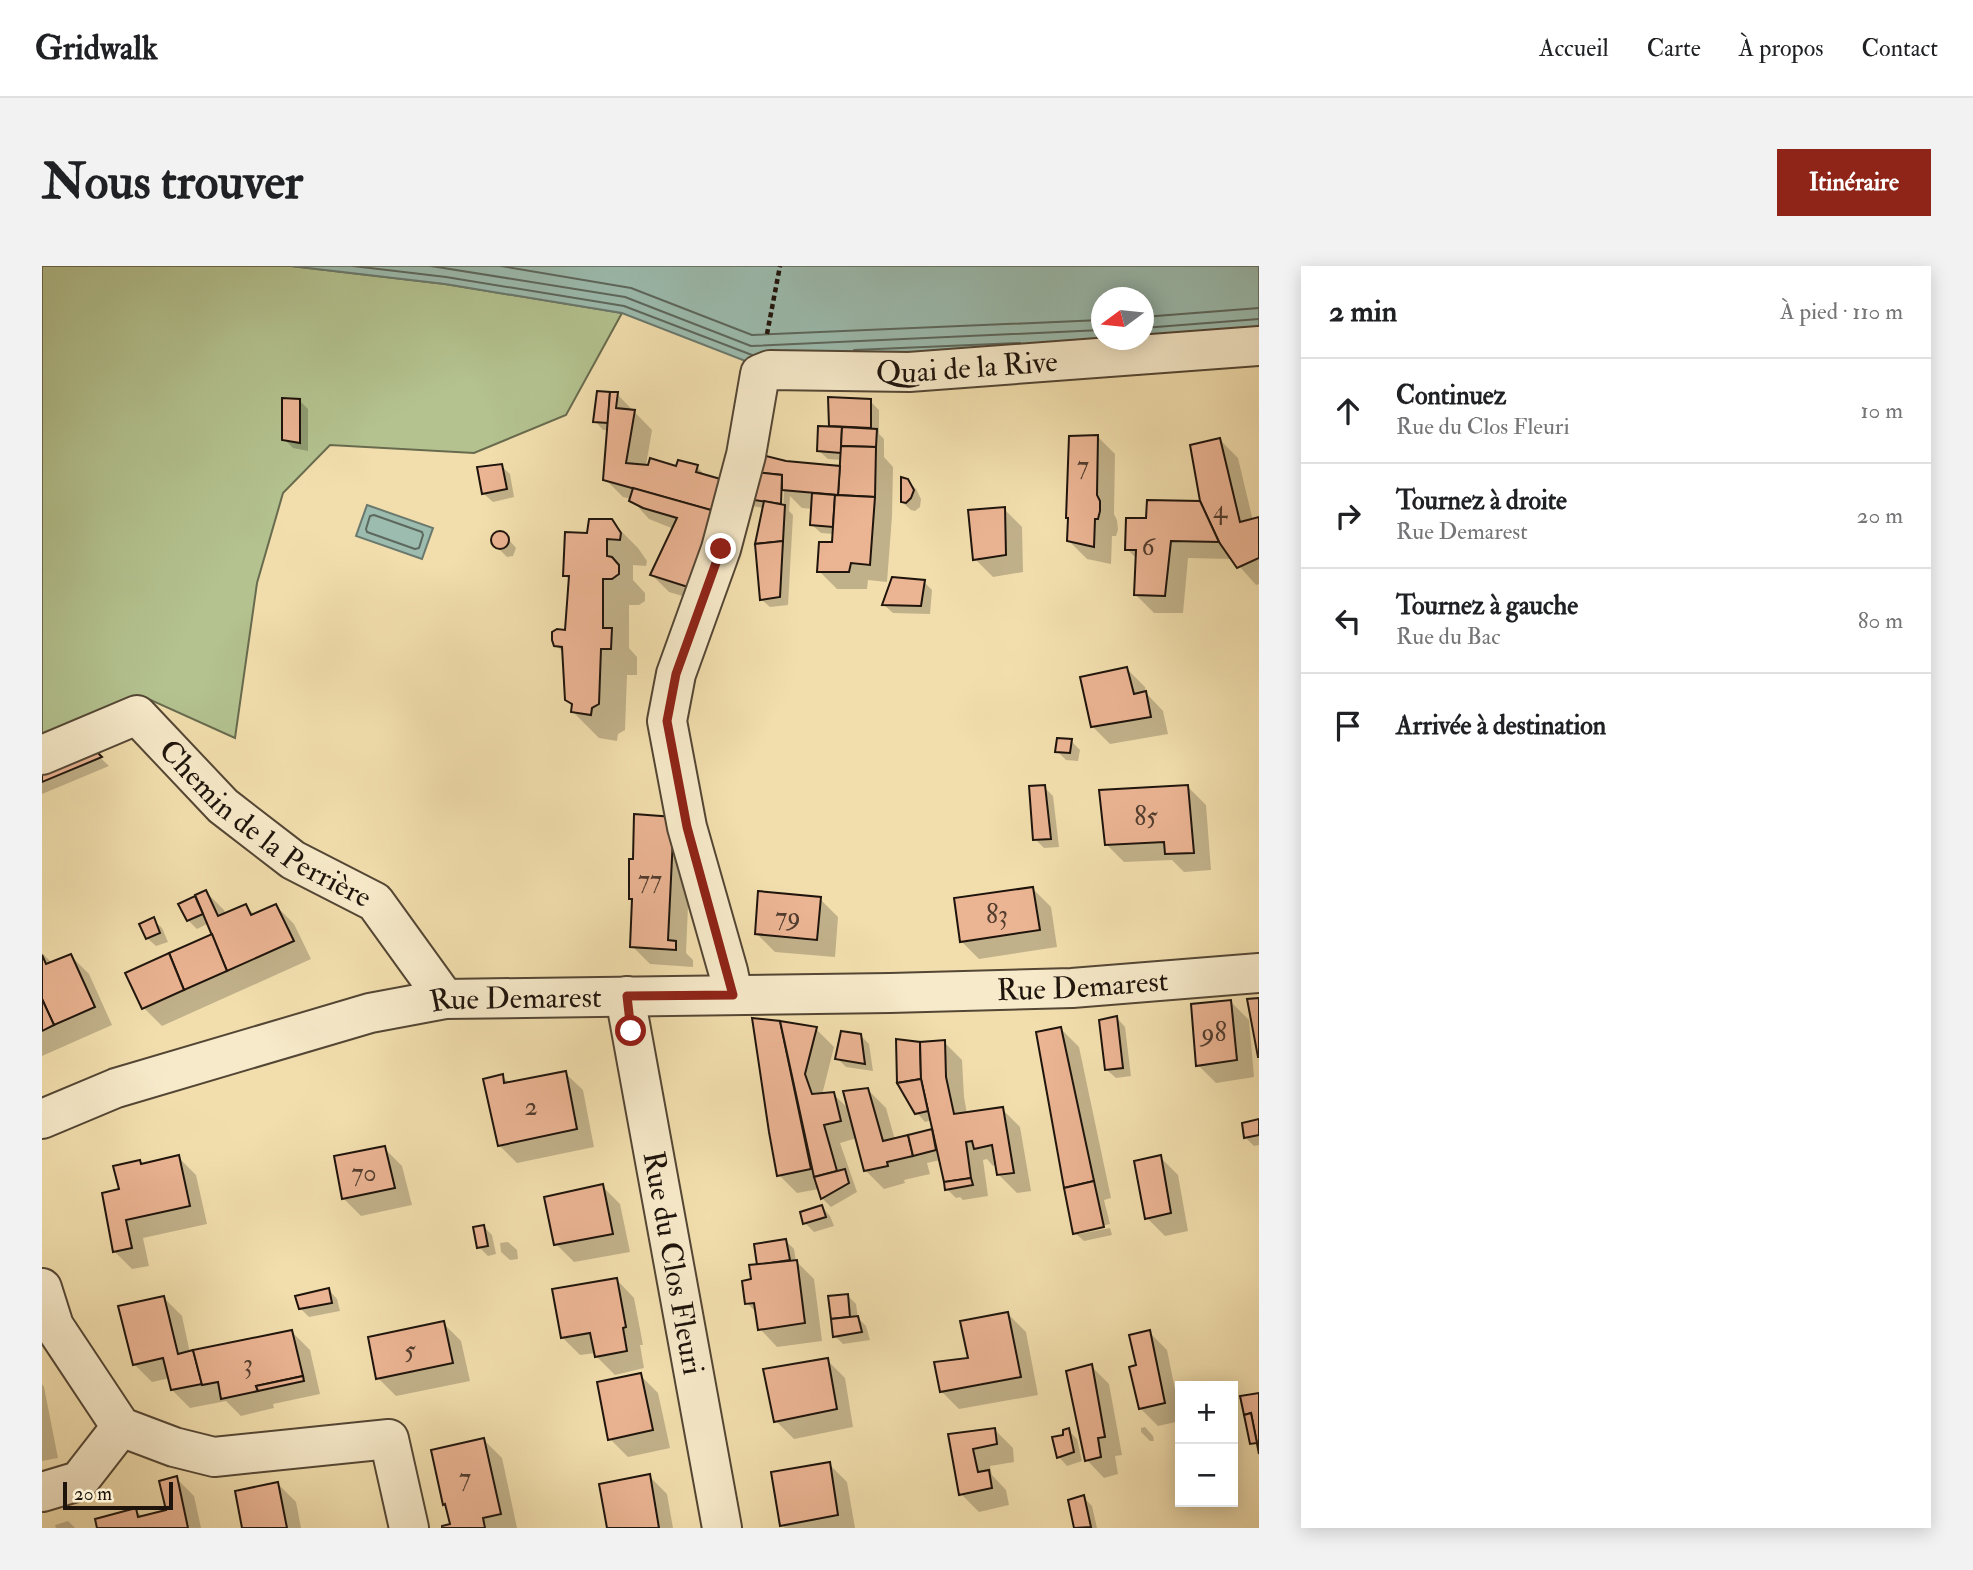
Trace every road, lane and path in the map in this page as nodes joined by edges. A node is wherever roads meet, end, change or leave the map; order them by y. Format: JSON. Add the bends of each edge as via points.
{"nodes":[{"id":1,"x":780,"y":266,"type":"edge"},
{"id":2,"x":1259,"y":346,"type":"edge"},
{"id":3,"x":760,"y":374,"type":"junction"},
{"id":4,"x":51,"y":751,"type":"edge"},
{"id":5,"x":1259,"y":972,"type":"edge"},
{"id":6,"x":733,"y":995,"type":"junction"},
{"id":7,"x":627,"y":996,"type":"junction"},
{"id":8,"x":445,"y":999,"type":"junction"},
{"id":9,"x":42,"y":1119,"type":"edge"},
{"id":10,"x":42,"y":1288,"type":"edge"},
{"id":11,"x":121,"y":1427,"type":"junction"},
{"id":12,"x":42,"y":1492,"type":"edge"},
{"id":13,"x":409,"y":1528,"type":"edge"},
{"id":14,"x":722,"y":1528,"type":"edge"}],
"edges":[{"from":1,"to":3,"type":"path"},
{"from":2,"to":3,"type":"street","name":"Quai de la Rive","via":[[909,372],[770,370]]},
{"from":3,"to":6,"type":"street","via":[[746,455],[721,549],[676,674],[667,721],[687,827]]},
{"from":4,"to":8,"type":"street","name":"Chemin de la Perrière","via":[[137,715],[223,806],[293,860],[375,902]]},
{"from":5,"to":6,"type":"street","name":"Rue Demarest","via":[[1072,988]]},
{"from":6,"to":7,"type":"street","name":"Rue Demarest"},
{"from":7,"to":8,"type":"street","name":"Rue Demarest"},
{"from":7,"to":14,"type":"street","name":"Rue du Clos Fleuri"},
{"from":8,"to":9,"type":"street","name":"Rue Demarest","via":[[370,1013],[116,1088]]},
{"from":10,"to":11,"type":"street","via":[[54,1326]]},
{"from":11,"to":12,"type":"street","via":[[79,1481]]},
{"from":11,"to":13,"type":"street","via":[[214,1457],[389,1439]]}]}
